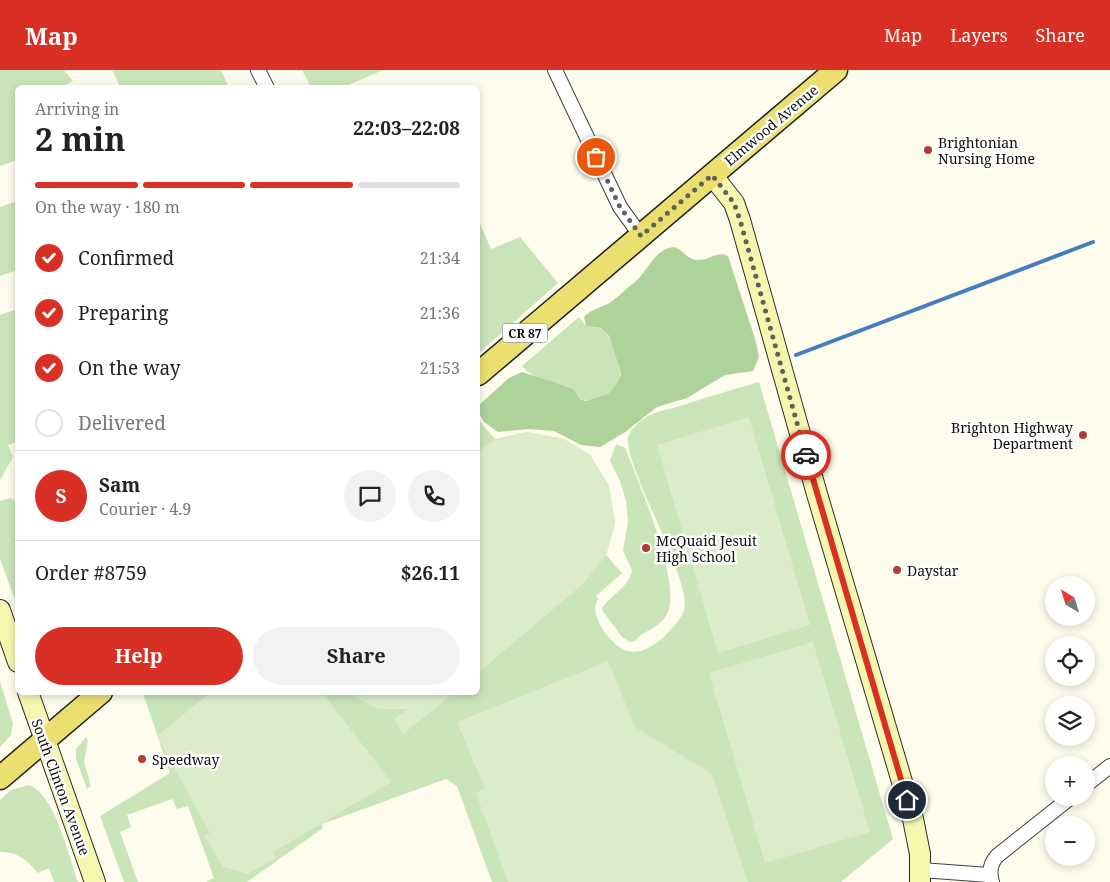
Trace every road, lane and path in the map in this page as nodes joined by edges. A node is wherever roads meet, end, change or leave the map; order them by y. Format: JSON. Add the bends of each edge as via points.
{"nodes":[{"id":1,"x":258,"y":70,"type":"edge"},
{"id":2,"x":555,"y":70,"type":"edge"},
{"id":3,"x":836,"y":70,"type":"edge"},
{"id":4,"x":266,"y":85,"type":"edge"},
{"id":5,"x":712,"y":175,"type":"junction"},
{"id":6,"x":641,"y":236,"type":"junction"},
{"id":7,"x":480,"y":372,"type":"edge"},
{"id":8,"x":0,"y":610,"type":"edge"},
{"id":9,"x":15,"y":653,"type":"edge"},
{"id":10,"x":29,"y":695,"type":"edge"},
{"id":11,"x":98,"y":695,"type":"edge"},
{"id":12,"x":44,"y":741,"type":"junction"},
{"id":13,"x":1110,"y":766,"type":"edge"},
{"id":14,"x":0,"y":778,"type":"edge"},
{"id":15,"x":1095,"y":778,"type":"edge"},
{"id":16,"x":1060,"y":806,"type":"edge"},
{"id":17,"x":920,"y":876,"type":"edge"},
{"id":18,"x":991,"y":878,"type":"edge"},
{"id":19,"x":95,"y":882,"type":"edge"}],
"edges":[{"from":1,"to":4,"type":"street"},
{"from":2,"to":6,"type":"street","via":[[620,207]]},
{"from":3,"to":5,"type":"main road","name":"Elmwood Avenue","number":"CR 87"},
{"from":5,"to":6,"type":"main road","name":"Elmwood Avenue","number":"CR 87"},
{"from":5,"to":17,"type":"street","via":[[734,203],[740,220],[913,819],[919,844]]},
{"from":6,"to":7,"type":"main road","name":"Elmwood Avenue","number":"CR 87"},
{"from":8,"to":9,"type":"street"},
{"from":10,"to":12,"type":"street","name":"South Clinton Avenue"},
{"from":11,"to":12,"type":"main road"},
{"from":12,"to":14,"type":"main road"},
{"from":12,"to":19,"type":"street","name":"South Clinton Avenue"},
{"from":13,"to":15,"type":"street"},
{"from":16,"to":18,"type":"street","via":[[992,861]]},
{"from":17,"to":18,"type":"street"}]}
